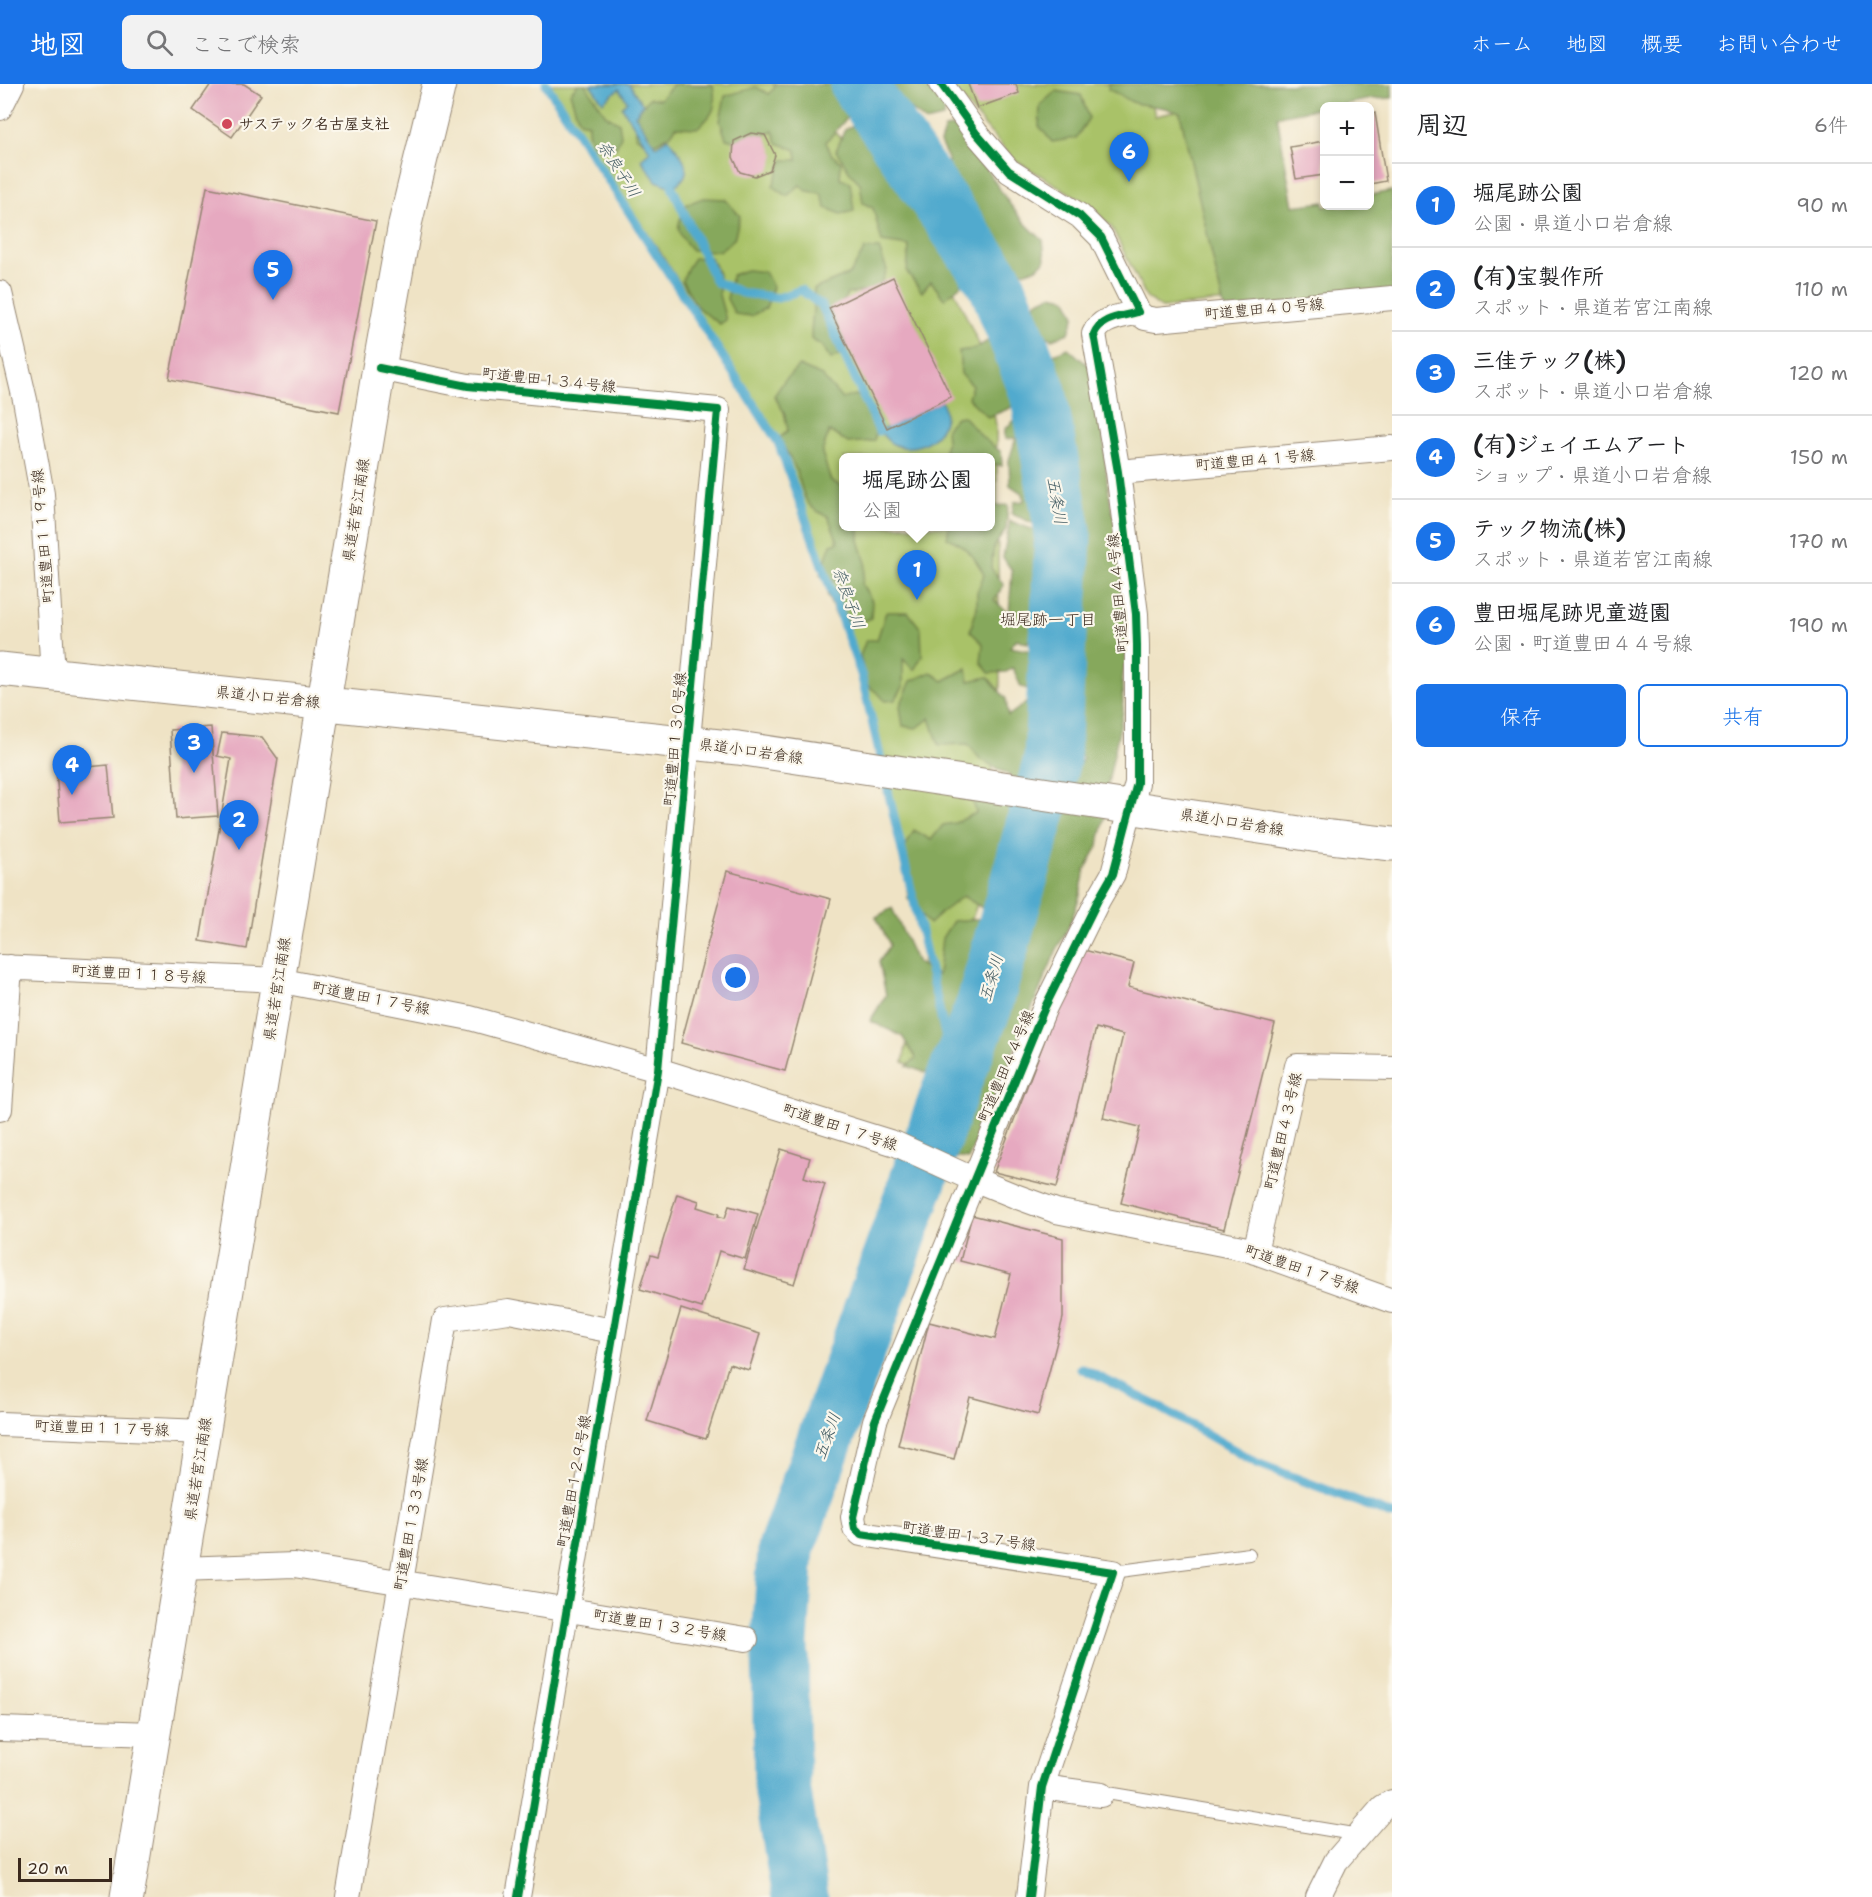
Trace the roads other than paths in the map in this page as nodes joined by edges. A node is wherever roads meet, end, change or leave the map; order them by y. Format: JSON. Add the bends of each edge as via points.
{"nodes":[{"id":1,"x":12,"y":84,"type":"edge"},
{"id":2,"x":439,"y":84,"type":"edge"},
{"id":3,"x":941,"y":84,"type":"edge"},
{"id":4,"x":0,"y":108,"type":"edge"},
{"id":5,"x":0,"y":293,"type":"edge"},
{"id":6,"x":1392,"y":298,"type":"edge"},
{"id":7,"x":1138,"y":312,"type":"junction"},
{"id":8,"x":379,"y":368,"type":"junction"},
{"id":9,"x":718,"y":410,"type":"joint"},
{"id":10,"x":1392,"y":448,"type":"edge"},
{"id":11,"x":1118,"y":472,"type":"junction"},
{"id":12,"x":0,"y":669,"type":"edge"},
{"id":13,"x":53,"y":675,"type":"junction"},
{"id":14,"x":324,"y":702,"type":"junction"},
{"id":15,"x":688,"y":742,"type":"junction"},
{"id":16,"x":1125,"y":806,"type":"junction"},
{"id":17,"x":1392,"y":844,"type":"edge"},
{"id":18,"x":5,"y":967,"type":"edge"},
{"id":19,"x":278,"y":980,"type":"junction"},
{"id":20,"x":1392,"y":1068,"type":"edge"},
{"id":21,"x":658,"y":1070,"type":"junction"},
{"id":22,"x":0,"y":1109,"type":"edge"},
{"id":23,"x":970,"y":1178,"type":"junction"},
{"id":24,"x":1255,"y":1252,"type":"junction"},
{"id":25,"x":1392,"y":1301,"type":"edge"},
{"id":26,"x":614,"y":1331,"type":"junction"},
{"id":27,"x":0,"y":1424,"type":"edge"},
{"id":28,"x":204,"y":1432,"type":"junction"},
{"id":29,"x":1249,"y":1554,"type":"dead end"},
{"id":30,"x":181,"y":1569,"type":"junction"},
{"id":31,"x":1113,"y":1572,"type":"junction"},
{"id":32,"x":401,"y":1582,"type":"junction"},
{"id":33,"x":566,"y":1610,"type":"junction"},
{"id":34,"x":746,"y":1639,"type":"dead end"},
{"id":35,"x":0,"y":1729,"type":"edge"},
{"id":36,"x":154,"y":1734,"type":"junction"},
{"id":37,"x":1042,"y":1787,"type":"junction"},
{"id":38,"x":1101,"y":1795,"type":"joint"},
{"id":39,"x":1392,"y":1802,"type":"edge"},
{"id":40,"x":1359,"y":1835,"type":"junction"},
{"id":41,"x":127,"y":1897,"type":"edge"},
{"id":42,"x":348,"y":1897,"type":"edge"},
{"id":43,"x":519,"y":1897,"type":"edge"},
{"id":44,"x":1029,"y":1897,"type":"edge"},
{"id":45,"x":1318,"y":1897,"type":"edge"}],
"edges":[{"from":1,"to":4,"type":"street"},
{"from":2,"to":8,"type":"main road","name":"県道若宮江南線","via":[[405,224]]},
{"from":3,"to":7,"type":"street","via":[[975,133],[1009,171],[1080,216],[1101,237]]},
{"from":5,"to":13,"type":"street","name":"町道豊田１１９号線","via":[[42,494]]},
{"from":6,"to":7,"type":"street","name":"町道豊田４０号線","via":[[1156,320]]},
{"from":7,"to":11,"type":"street","name":"町道豊田４４号線","via":[[1103,321],[1094,334]]},
{"from":8,"to":9,"type":"street","name":"町道豊田１３４号線","via":[[468,386]]},
{"from":8,"to":14,"type":"main road","name":"県道若宮江南線"},
{"from":9,"to":15,"type":"street","name":"町道豊田１３０号線"},
{"from":10,"to":11,"type":"street","name":"町道豊田４１号線"},
{"from":11,"to":16,"type":"street","name":"町道豊田４４号線","via":[[1137,645],[1137,783]]},
{"from":12,"to":13,"type":"main road","name":"県道小口岩倉線"},
{"from":13,"to":14,"type":"main road","name":"県道小口岩倉線"},
{"from":14,"to":15,"type":"main road","name":"県道小口岩倉線"},
{"from":14,"to":19,"type":"main road","name":"県道若宮江南線"},
{"from":15,"to":16,"type":"main road","name":"県道小口岩倉線"},
{"from":15,"to":21,"type":"street","name":"町道豊田１３０号線"},
{"from":16,"to":17,"type":"main road","name":"県道小口岩倉線"},
{"from":16,"to":23,"type":"street","name":"町道豊田４４号線","via":[[1113,874],[1045,1007]]},
{"from":18,"to":19,"type":"street","name":"町道豊田１１８号線"},
{"from":18,"to":22,"type":"street"},
{"from":19,"to":21,"type":"street","name":"町道豊田１７号線","via":[[470,1018]]},
{"from":19,"to":28,"type":"main road","name":"県道若宮江南線"},
{"from":20,"to":24,"type":"street","name":"町道豊田４３号線","via":[[1297,1066]]},
{"from":21,"to":23,"type":"street","name":"町道豊田１７号線","via":[[896,1144]]},
{"from":21,"to":26,"type":"street","name":"町道豊田１２９号線"},
{"from":23,"to":24,"type":"street","name":"町道豊田１７号線","via":[[1056,1211]]},
{"from":23,"to":31,"type":"street","name":"町道豊田１３７号線","via":[[875,1421],[854,1523],[861,1534]]},
{"from":24,"to":25,"type":"street","name":"町道豊田１７号線"},
{"from":26,"to":32,"type":"street","name":"町道豊田１３３号線","via":[[508,1311],[445,1320]]},
{"from":26,"to":33,"type":"street","name":"町道豊田１２９号線"},
{"from":27,"to":28,"type":"street","name":"町道豊田１１７号線"},
{"from":28,"to":30,"type":"main road","name":"県道若宮江南線"},
{"from":29,"to":31,"type":"lane"},
{"from":30,"to":32,"type":"street","name":"町道豊田１３２号線","via":[[294,1565]]},
{"from":30,"to":36,"type":"main road","name":"県道若宮江南線"},
{"from":31,"to":37,"type":"street"},
{"from":32,"to":33,"type":"street","name":"町道豊田１３２号線"},
{"from":32,"to":42,"type":"street","name":"町道豊田１３３号線"},
{"from":33,"to":34,"type":"street","name":"町道豊田１３２号線"},
{"from":33,"to":43,"type":"street","name":"町道豊田１２９号線"},
{"from":35,"to":36,"type":"street"},
{"from":36,"to":41,"type":"main road","name":"県道若宮江南線"},
{"from":37,"to":38,"type":"street"},
{"from":37,"to":44,"type":"street"},
{"from":38,"to":40,"type":"lane"},
{"from":39,"to":40,"type":"street"},
{"from":40,"to":45,"type":"street","via":[[1336,1861]]}]}
